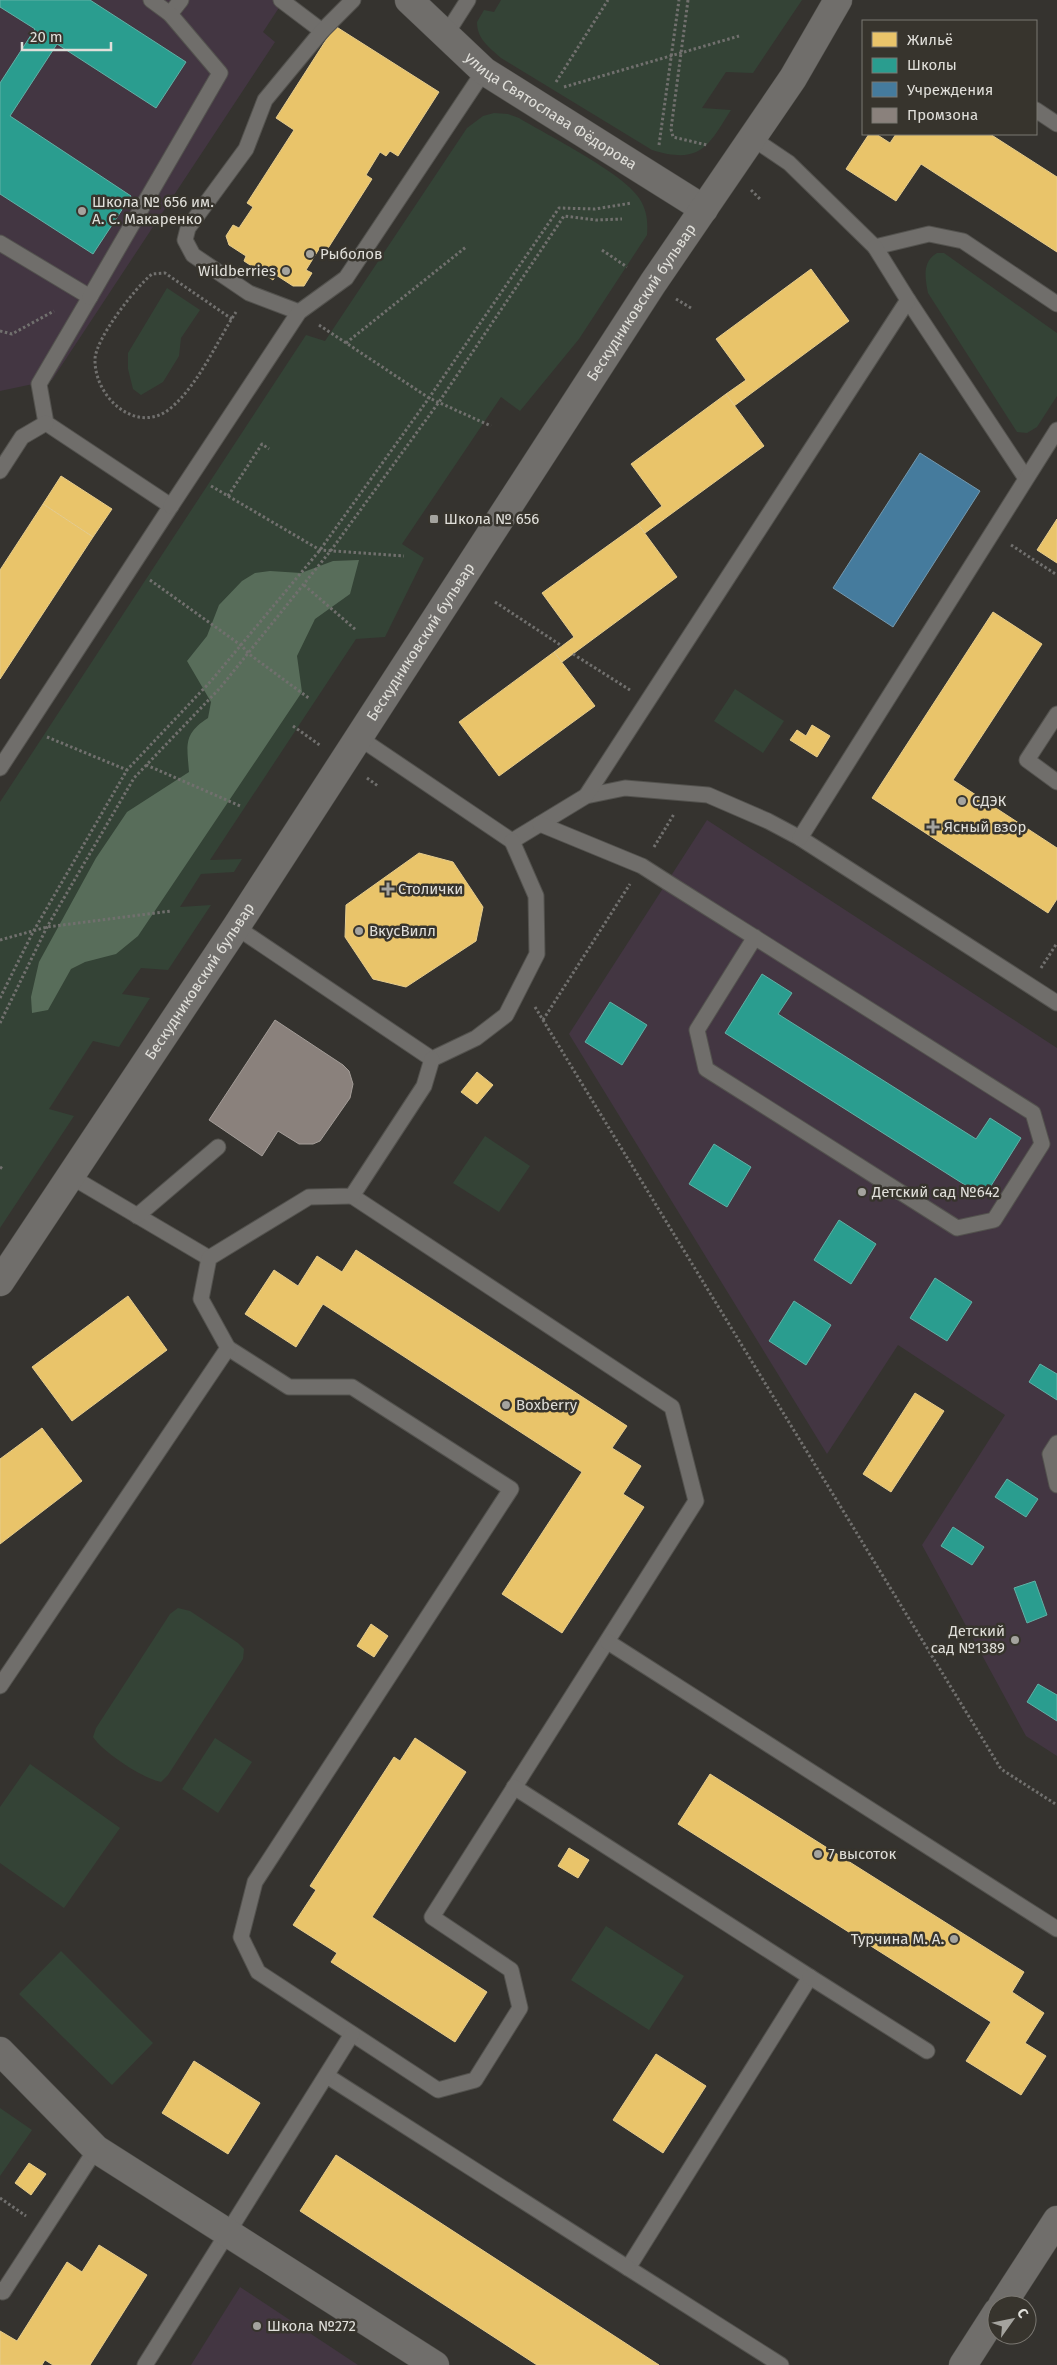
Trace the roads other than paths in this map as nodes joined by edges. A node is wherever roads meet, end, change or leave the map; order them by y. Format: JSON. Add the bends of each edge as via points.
{"nodes":[{"id":1,"x":151,"y":0,"type":"edge"},
{"id":2,"x":181,"y":0,"type":"edge"},
{"id":3,"x":281,"y":0,"type":"edge"},
{"id":4,"x":353,"y":0,"type":"edge"},
{"id":5,"x":409,"y":0,"type":"edge"},
{"id":6,"x":468,"y":0,"type":"edge"},
{"id":7,"x":838,"y":0,"type":"edge"},
{"id":8,"x":170,"y":14,"type":"junction"},
{"id":9,"x":322,"y":31,"type":"junction"},
{"id":10,"x":445,"y":36,"type":"junction"},
{"id":11,"x":484,"y":71,"type":"junction"},
{"id":12,"x":1037,"y":111,"type":"edge"},
{"id":13,"x":1057,"y":124,"type":"edge"},
{"id":14,"x":752,"y":138,"type":"junction"},
{"id":15,"x":704,"y":209,"type":"junction"},
{"id":16,"x":0,"y":243,"type":"edge"},
{"id":17,"x":876,"y":247,"type":"junction"},
{"id":18,"x":88,"y":296,"type":"junction"},
{"id":19,"x":908,"y":300,"type":"junction"},
{"id":20,"x":1057,"y":304,"type":"edge"},
{"id":21,"x":299,"y":312,"type":"junction"},
{"id":22,"x":46,"y":423,"type":"junction"},
{"id":23,"x":1057,"y":430,"type":"edge"},
{"id":24,"x":0,"y":471,"type":"edge"},
{"id":25,"x":1025,"y":478,"type":"junction"},
{"id":26,"x":171,"y":506,"type":"junction"},
{"id":27,"x":1057,"y":714,"type":"edge"},
{"id":28,"x":358,"y":737,"type":"junction"},
{"id":29,"x":0,"y":768,"type":"edge"},
{"id":30,"x":1057,"y":782,"type":"edge"},
{"id":31,"x":586,"y":796,"type":"junction"},
{"id":32,"x":540,"y":824,"type":"junction"},
{"id":33,"x":800,"y":838,"type":"junction"},
{"id":34,"x":512,"y":840,"type":"junction"},
{"id":35,"x":236,"y":927,"type":"junction"},
{"id":36,"x":755,"y":937,"type":"junction"},
{"id":37,"x":1057,"y":1002,"type":"edge"},
{"id":38,"x":432,"y":1058,"type":"junction"},
{"id":39,"x":218,"y":1147,"type":"dead end"},
{"id":40,"x":70,"y":1176,"type":"junction"},
{"id":41,"x":352,"y":1196,"type":"junction"},
{"id":42,"x":137,"y":1216,"type":"junction"},
{"id":43,"x":209,"y":1258,"type":"junction"},
{"id":44,"x":0,"y":1282,"type":"edge"},
{"id":45,"x":228,"y":1348,"type":"junction"},
{"id":46,"x":1057,"y":1443,"type":"edge"},
{"id":47,"x":1057,"y":1485,"type":"edge"},
{"id":48,"x":608,"y":1642,"type":"junction"},
{"id":49,"x":0,"y":1686,"type":"edge"},
{"id":50,"x":514,"y":1787,"type":"junction"},
{"id":51,"x":1057,"y":1929,"type":"edge"},
{"id":52,"x":810,"y":1977,"type":"junction"},
{"id":53,"x":352,"y":2034,"type":"junction"},
{"id":54,"x":0,"y":2051,"type":"edge"},
{"id":55,"x":927,"y":2051,"type":"dead end"},
{"id":56,"x":327,"y":2076,"type":"junction"},
{"id":57,"x":96,"y":2149,"type":"junction"},
{"id":58,"x":1055,"y":2228,"type":"edge"},
{"id":59,"x":228,"y":2232,"type":"junction"},
{"id":60,"x":628,"y":2268,"type":"junction"},
{"id":61,"x":0,"y":2290,"type":"edge"},
{"id":62,"x":1009,"y":2295,"type":"edge"},
{"id":63,"x":987,"y":2328,"type":"edge"},
{"id":64,"x":145,"y":2365,"type":"edge"},
{"id":65,"x":435,"y":2365,"type":"edge"},
{"id":66,"x":781,"y":2365,"type":"edge"},
{"id":67,"x":963,"y":2365,"type":"edge"}],
"edges":[{"from":1,"to":8,"type":"lane"},
{"from":2,"to":8,"type":"lane"},
{"from":3,"to":9,"type":"lane"},
{"from":4,"to":9,"type":"lane"},
{"from":5,"to":10,"type":"street","name":"улица Святослава Фёдорова"},
{"from":6,"to":10,"type":"lane"},
{"from":7,"to":14,"type":"street","name":"Бескудниковский бульвар","via":[[793,78]]},
{"from":8,"to":18,"type":"lane","via":[[220,74]]},
{"from":9,"to":21,"type":"lane","via":[[265,100],[246,149],[188,228],[185,240],[193,255],[249,292]]},
{"from":10,"to":11,"type":"street","name":"улица Святослава Фёдорова"},
{"from":11,"to":15,"type":"street","name":"улица Святослава Фёдорова"},
{"from":11,"to":21,"type":"lane","via":[[346,278]]},
{"from":12,"to":13,"type":"lane"},
{"from":14,"to":15,"type":"street","name":"Бескудниковский бульвар"},
{"from":14,"to":17,"type":"lane","via":[[790,163]]},
{"from":15,"to":28,"type":"street","name":"Бескудниковский бульвар","via":[[652,283],[452,597]]},
{"from":16,"to":18,"type":"lane"},
{"from":17,"to":19,"type":"lane"},
{"from":17,"to":20,"type":"lane","via":[[929,234],[962,241]]},
{"from":18,"to":22,"type":"lane","via":[[38,384]]},
{"from":19,"to":25,"type":"lane"},
{"from":19,"to":31,"type":"lane"},
{"from":21,"to":26,"type":"lane"},
{"from":22,"to":24,"type":"lane","via":[[22,437]]},
{"from":22,"to":26,"type":"lane"},
{"from":23,"to":25,"type":"lane"},
{"from":25,"to":33,"type":"lane"},
{"from":26,"to":29,"type":"lane"},
{"from":27,"to":30,"type":"lane","via":[[1027,760]]},
{"from":28,"to":34,"type":"lane"},
{"from":28,"to":35,"type":"street","name":"Бескудниковский бульвар"},
{"from":31,"to":32,"type":"lane"},
{"from":31,"to":33,"type":"lane","via":[[625,788],[708,795]]},
{"from":32,"to":34,"type":"lane"},
{"from":32,"to":36,"type":"lane","via":[[642,866]]},
{"from":33,"to":37,"type":"lane"},
{"from":34,"to":38,"type":"lane","via":[[536,896],[537,954],[506,1015],[476,1038]]},
{"from":35,"to":38,"type":"lane"},
{"from":35,"to":40,"type":"street","name":"Бескудниковский бульвар"},
{"from":36,"to":36,"type":"lane","via":[[1033,1113],[1042,1144],[994,1220],[957,1228],[706,1070],[697,1030]]},
{"from":38,"to":41,"type":"lane","via":[[424,1086]]},
{"from":39,"to":42,"type":"lane"},
{"from":40,"to":42,"type":"lane"},
{"from":40,"to":44,"type":"street","name":"Бескудниковский бульвар"},
{"from":41,"to":43,"type":"lane","via":[[309,1197]]},
{"from":41,"to":48,"type":"lane","via":[[672,1408],[696,1502]]},
{"from":42,"to":43,"type":"lane"},
{"from":43,"to":45,"type":"lane","via":[[201,1299]]},
{"from":45,"to":49,"type":"lane"},
{"from":45,"to":53,"type":"lane","via":[[289,1387],[352,1387],[511,1489],[255,1882],[241,1937],[258,1972]]},
{"from":46,"to":47,"type":"lane","via":[[1050,1454]]},
{"from":48,"to":50,"type":"lane"},
{"from":48,"to":51,"type":"lane"},
{"from":50,"to":52,"type":"lane"},
{"from":50,"to":53,"type":"lane","via":[[432,1916],[511,1970],[520,2008],[475,2080],[438,2090]]},
{"from":52,"to":55,"type":"lane"},
{"from":52,"to":60,"type":"lane"},
{"from":53,"to":56,"type":"lane"},
{"from":54,"to":57,"type":"street"},
{"from":56,"to":59,"type":"lane"},
{"from":56,"to":60,"type":"lane"},
{"from":57,"to":59,"type":"street"},
{"from":57,"to":61,"type":"lane","via":[[4,2292]]},
{"from":58,"to":62,"type":"street"},
{"from":59,"to":64,"type":"lane"},
{"from":59,"to":65,"type":"street"},
{"from":60,"to":66,"type":"lane"},
{"from":63,"to":67,"type":"street"}]}
